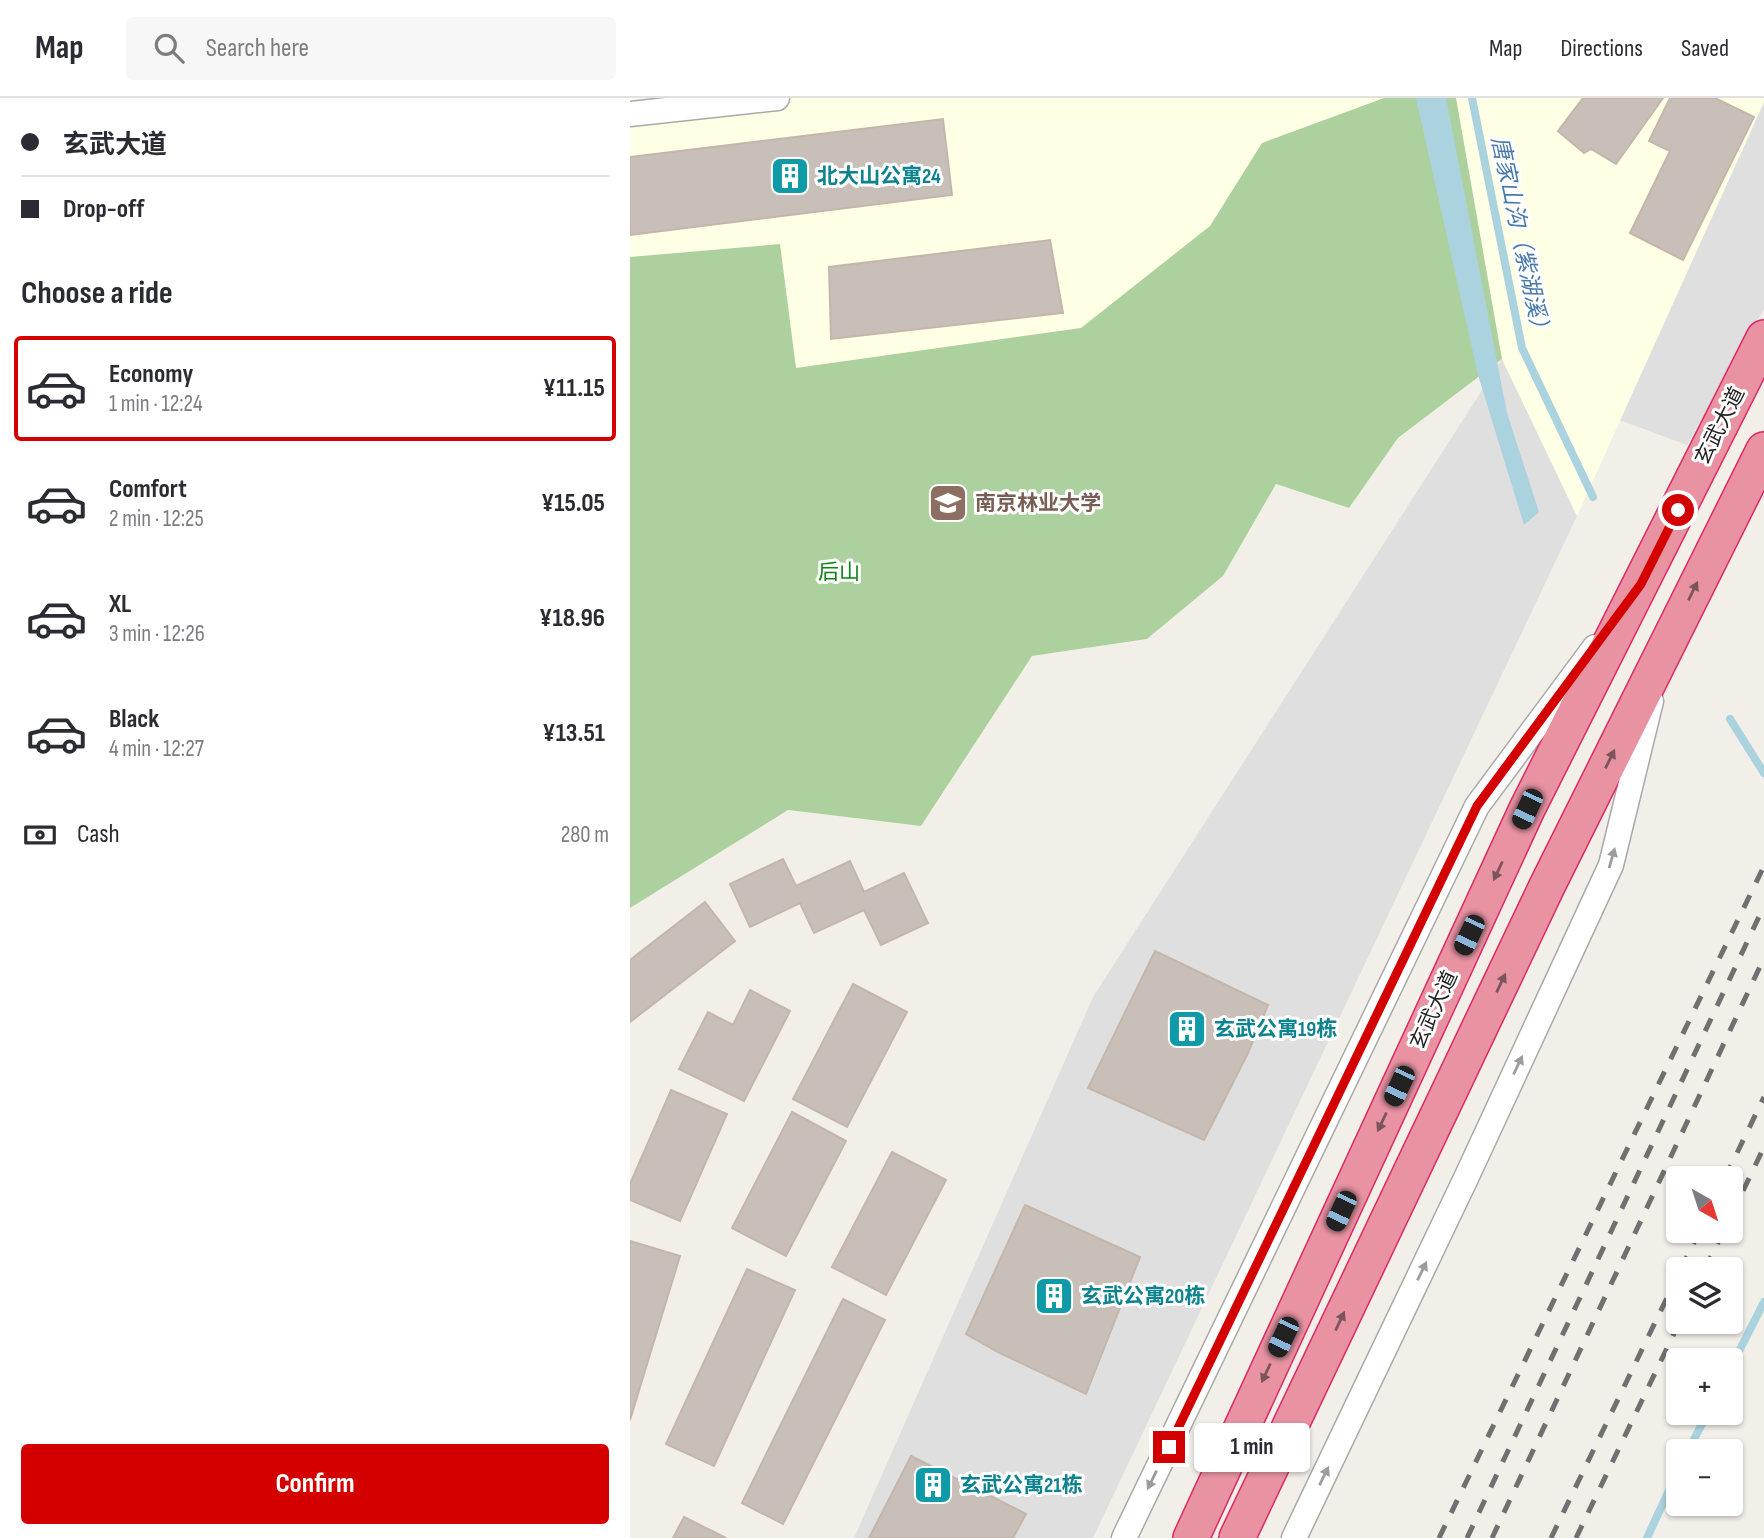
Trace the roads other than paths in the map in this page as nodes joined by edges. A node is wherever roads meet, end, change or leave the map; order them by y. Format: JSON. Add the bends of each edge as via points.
{"nodes":[{"id":1,"x":777,"y":98,"type":"edge"},
{"id":2,"x":630,"y":114,"type":"edge"},
{"id":3,"x":1764,"y":338,"type":"edge"},
{"id":4,"x":1764,"y":450,"type":"edge"},
{"id":5,"x":1641,"y":584,"type":"junction"},
{"id":6,"x":1663,"y":652,"type":"junction"},
{"id":7,"x":1124,"y":1538,"type":"edge"},
{"id":8,"x":1191,"y":1538,"type":"edge"},
{"id":9,"x":1237,"y":1538,"type":"edge"},
{"id":10,"x":1294,"y":1538,"type":"edge"}],
"edges":[{"from":1,"to":2,"type":"street"},
{"from":3,"to":5,"type":"highway","name":"玄武大道"},
{"from":6,"to":4,"type":"highway","one_way":true},
{"from":5,"to":7,"type":"street","one_way":true,"via":[[1477,806]]},
{"from":5,"to":8,"type":"highway","name":"玄武大道","one_way":true,"via":[[1527,809]]},
{"from":9,"to":6,"type":"highway","one_way":true},
{"from":10,"to":6,"type":"street","one_way":true,"via":[[1611,866]]}]}
